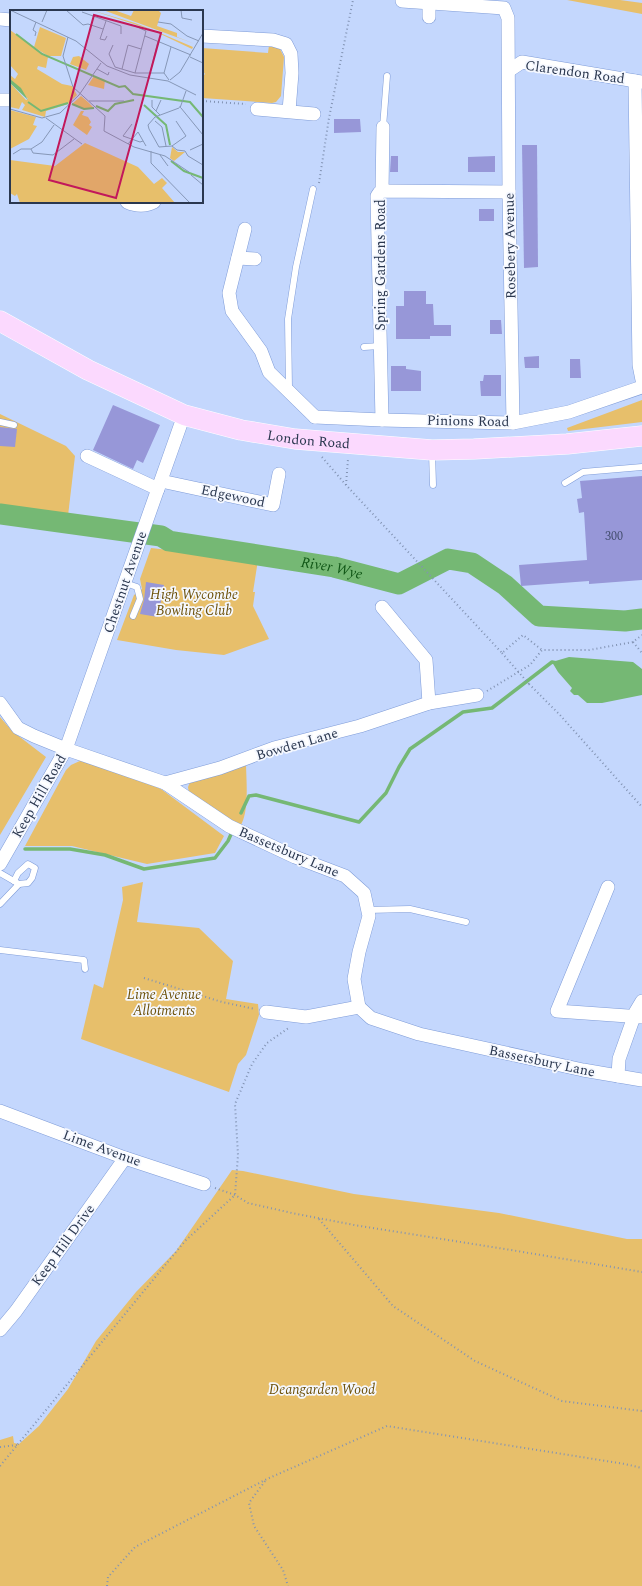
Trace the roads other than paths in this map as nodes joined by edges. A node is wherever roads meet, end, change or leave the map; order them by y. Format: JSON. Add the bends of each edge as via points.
{"nodes":[{"id":1,"x":402,"y":1,"type":"dead end"},
{"id":2,"x":429,"y":3,"type":"junction"},
{"id":3,"x":429,"y":17,"type":"dead end"},
{"id":4,"x":0,"y":19,"type":"edge"},
{"id":5,"x":10,"y":20,"type":"edge"},
{"id":6,"x":203,"y":36,"type":"edge"},
{"id":7,"x":510,"y":70,"type":"junction"},
{"id":8,"x":387,"y":76,"type":"dead end"},
{"id":9,"x":638,"y":82,"type":"edge"},
{"id":10,"x":258,"y":109,"type":"road end"},
{"id":11,"x":289,"y":111,"type":"junction"},
{"id":12,"x":314,"y":114,"type":"dead end"},
{"id":13,"x":383,"y":127,"type":"joint"},
{"id":14,"x":313,"y":189,"type":"road end"},
{"id":15,"x":382,"y":191,"type":"junction"},
{"id":16,"x":509,"y":192,"type":"junction"},
{"id":17,"x":130,"y":203,"type":"edge"},
{"id":18,"x":152,"y":203,"type":"edge"},
{"id":19,"x":245,"y":229,"type":"dead end"},
{"id":20,"x":238,"y":258,"type":"junction"},
{"id":21,"x":255,"y":260,"type":"dead end"},
{"id":22,"x":0,"y":321,"type":"edge"},
{"id":23,"x":380,"y":346,"type":"junction"},
{"id":24,"x":364,"y":347,"type":"dead end"},
{"id":25,"x":642,"y":380,"type":"edge"},
{"id":26,"x":642,"y":387,"type":"edge"},
{"id":27,"x":289,"y":391,"type":"junction"},
{"id":28,"x":184,"y":415,"type":"junction"},
{"id":29,"x":315,"y":417,"type":"junction"},
{"id":30,"x":382,"y":420,"type":"junction"},
{"id":31,"x":0,"y":422,"type":"edge"},
{"id":32,"x":513,"y":422,"type":"junction"},
{"id":33,"x":14,"y":425,"type":"dead end"},
{"id":34,"x":642,"y":436,"type":"edge"},
{"id":35,"x":309,"y":441,"type":"junction"},
{"id":36,"x":432,"y":450,"type":"junction"},
{"id":37,"x":87,"y":456,"type":"dead end"},
{"id":38,"x":642,"y":467,"type":"edge"},
{"id":39,"x":279,"y":474,"type":"dead end"},
{"id":40,"x":565,"y":483,"type":"dead end"},
{"id":41,"x":159,"y":485,"type":"junction"},
{"id":42,"x":433,"y":485,"type":"dead end"},
{"id":43,"x":125,"y":582,"type":"junction"},
{"id":44,"x":382,"y":608,"type":"dead end"},
{"id":45,"x":134,"y":616,"type":"dead end"},
{"id":46,"x":477,"y":695,"type":"road end"},
{"id":47,"x":429,"y":703,"type":"junction"},
{"id":48,"x":0,"y":704,"type":"edge"},
{"id":49,"x":66,"y":749,"type":"junction"},
{"id":50,"x":166,"y":783,"type":"junction"},
{"id":51,"x":0,"y":864,"type":"edge"},
{"id":52,"x":0,"y":873,"type":"edge"},
{"id":53,"x":608,"y":887,"type":"dead end"},
{"id":54,"x":0,"y":904,"type":"edge"},
{"id":55,"x":367,"y":910,"type":"junction"},
{"id":56,"x":466,"y":922,"type":"dead end"},
{"id":57,"x":0,"y":950,"type":"edge"},
{"id":58,"x":85,"y":969,"type":"dead end"},
{"id":59,"x":642,"y":1001,"type":"edge"},
{"id":60,"x":359,"y":1007,"type":"junction"},
{"id":61,"x":266,"y":1012,"type":"road end"},
{"id":62,"x":638,"y":1016,"type":"edge"},
{"id":63,"x":618,"y":1076,"type":"junction"},
{"id":64,"x":642,"y":1080,"type":"edge"},
{"id":65,"x":0,"y":1111,"type":"edge"},
{"id":66,"x":125,"y":1158,"type":"junction"},
{"id":67,"x":204,"y":1184,"type":"road end"},
{"id":68,"x":0,"y":1330,"type":"edge"}],
"edges":[{"from":1,"to":2,"type":"street"},
{"from":2,"to":3,"type":"street"},
{"from":2,"to":7,"type":"street","name":"Rosebery Avenue","via":[[504,8],[508,18]]},
{"from":4,"to":5,"type":"street"},
{"from":6,"to":11,"type":"street","via":[[273,40],[286,44],[291,54],[292,72]]},
{"from":7,"to":9,"type":"street","name":"Clarendon Road","via":[[522,62]]},
{"from":7,"to":16,"type":"street","name":"Rosebery Avenue"},
{"from":8,"to":13,"type":"lane"},
{"from":9,"to":25,"type":"street","via":[[639,365]]},
{"from":10,"to":11,"type":"street"},
{"from":11,"to":12,"type":"street"},
{"from":13,"to":15,"type":"street"},
{"from":14,"to":27,"type":"lane","via":[[288,319]]},
{"from":15,"to":16,"type":"street","name":"Spring Gardens Road"},
{"from":15,"to":23,"type":"street","name":"Spring Gardens Road","via":[[377,196]]},
{"from":16,"to":32,"type":"street","name":"Rosebery Avenue"},
{"from":17,"to":18,"type":"street"},
{"from":19,"to":20,"type":"street"},
{"from":20,"to":21,"type":"street"},
{"from":20,"to":27,"type":"street","via":[[229,293],[232,311],[261,351],[269,372]]},
{"from":22,"to":28,"type":"main road","name":"London Road","via":[[88,370]]},
{"from":23,"to":24,"type":"lane"},
{"from":23,"to":30,"type":"street","name":"Spring Gardens Road"},
{"from":26,"to":32,"type":"street","name":"Pinions Road","via":[[569,412]]},
{"from":27,"to":29,"type":"street"},
{"from":28,"to":35,"type":"main road","name":"London Road","via":[[241,430]]},
{"from":28,"to":41,"type":"street","name":"Chestnut Avenue"},
{"from":29,"to":30,"type":"street","name":"Pinions Road"},
{"from":29,"to":35,"type":"street"},
{"from":30,"to":32,"type":"street","name":"Pinions Road"},
{"from":31,"to":33,"type":"lane"},
{"from":34,"to":36,"type":"main road","name":"London Road","via":[[567,444]]},
{"from":35,"to":36,"type":"main road","name":"London Road"},
{"from":36,"to":42,"type":"lane"},
{"from":37,"to":41,"type":"street"},
{"from":38,"to":40,"type":"lane","via":[[583,472]]},
{"from":39,"to":41,"type":"street","name":"Edgewood","via":[[273,505]]},
{"from":41,"to":43,"type":"street","name":"Chestnut Avenue"},
{"from":43,"to":45,"type":"lane","via":[[137,587],[140,599]]},
{"from":43,"to":49,"type":"street","name":"Chestnut Avenue"},
{"from":44,"to":47,"type":"street","via":[[426,660]]},
{"from":46,"to":47,"type":"street","name":"Bowden Lane"},
{"from":47,"to":50,"type":"street","name":"Bowden Lane","via":[[360,726],[274,748],[220,768]]},
{"from":48,"to":49,"type":"street","name":"Bassetsbury Lane","via":[[18,728]]},
{"from":49,"to":50,"type":"street","name":"Bassetsbury Lane"},
{"from":49,"to":51,"type":"street","name":"Keep Hill Road"},
{"from":50,"to":55,"type":"street","name":"Bassetsbury Lane","via":[[229,826],[295,857],[345,876],[364,893]]},
{"from":52,"to":54,"type":"lane","via":[[16,883]]},
{"from":53,"to":62,"type":"street","via":[[557,1011]]},
{"from":55,"to":56,"type":"lane","via":[[410,909]]},
{"from":55,"to":60,"type":"street","name":"Bassetsbury Lane","via":[[369,916],[354,979]]},
{"from":57,"to":58,"type":"lane","via":[[84,960]]},
{"from":59,"to":62,"type":"street"},
{"from":60,"to":61,"type":"street","via":[[306,1016]]},
{"from":60,"to":63,"type":"street","name":"Bassetsbury Lane","via":[[371,1018],[419,1034]]},
{"from":62,"to":63,"type":"street","via":[[619,1059]]},
{"from":63,"to":64,"type":"street","name":"Bassetsbury Lane"},
{"from":65,"to":66,"type":"street","name":"Lime Avenue"},
{"from":66,"to":67,"type":"street","name":"Lime Avenue"},
{"from":66,"to":68,"type":"street","name":"Keep Hill Drive"}]}
